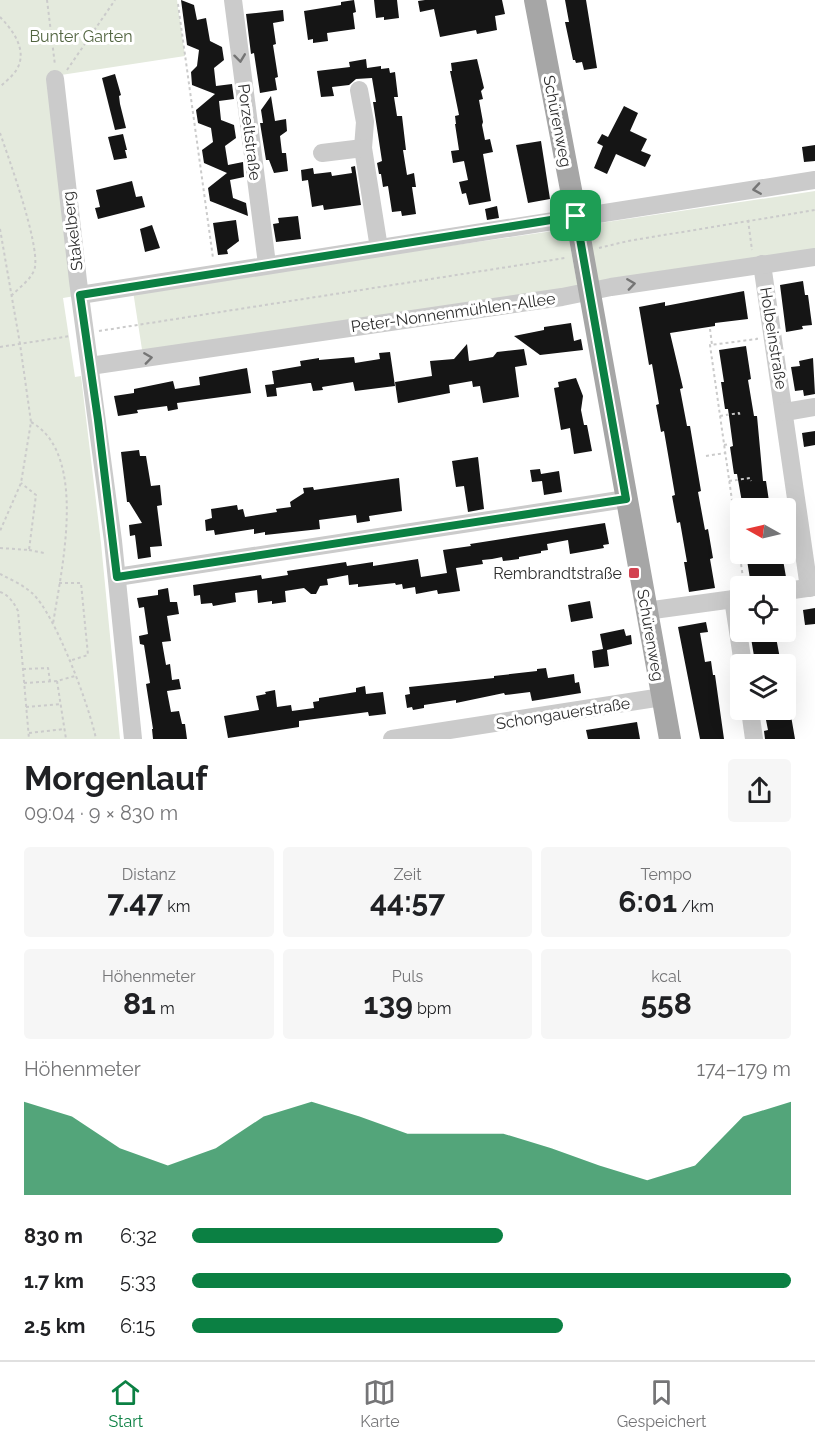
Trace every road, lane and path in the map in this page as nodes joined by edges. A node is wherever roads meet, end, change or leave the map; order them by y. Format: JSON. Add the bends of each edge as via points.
{"nodes":[{"id":1,"x":47,"y":0,"type":"edge"},
{"id":2,"x":115,"y":0,"type":"edge"},
{"id":3,"x":233,"y":0,"type":"edge"},
{"id":4,"x":535,"y":0,"type":"edge"},
{"id":5,"x":177,"y":4,"type":"dead end"},
{"id":6,"x":0,"y":17,"type":"edge"},
{"id":7,"x":55,"y":79,"type":"junction"},
{"id":8,"x":0,"y":87,"type":"edge"},
{"id":9,"x":359,"y":90,"type":"dead end"},
{"id":10,"x":0,"y":133,"type":"edge"},
{"id":11,"x":363,"y":148,"type":"junction"},
{"id":12,"x":322,"y":153,"type":"dead end"},
{"id":13,"x":815,"y":180,"type":"edge"},
{"id":14,"x":815,"y":210,"type":"edge"},
{"id":15,"x":576,"y":216,"type":"junction"},
{"id":16,"x":748,"y":220,"type":"junction"},
{"id":17,"x":0,"y":229,"type":"edge"},
{"id":18,"x":379,"y":248,"type":"junction"},
{"id":19,"x":582,"y":253,"type":"junction"},
{"id":20,"x":815,"y":257,"type":"edge"},
{"id":21,"x":267,"y":264,"type":"junction"},
{"id":22,"x":759,"y":265,"type":"junction"},
{"id":23,"x":215,"y":273,"type":"junction"},
{"id":24,"x":589,"y":291,"type":"junction"},
{"id":25,"x":12,"y":295,"type":"junction"},
{"id":26,"x":80,"y":295,"type":"junction"},
{"id":27,"x":710,"y":329,"type":"dead end"},
{"id":28,"x":756,"y":331,"type":"dead end"},
{"id":29,"x":86,"y":333,"type":"junction"},
{"id":30,"x":20,"y":344,"type":"junction"},
{"id":31,"x":712,"y":345,"type":"junction"},
{"id":32,"x":0,"y":347,"type":"edge"},
{"id":33,"x":90,"y":366,"type":"junction"},
{"id":34,"x":815,"y":407,"type":"edge"},
{"id":35,"x":735,"y":409,"type":"dead end"},
{"id":36,"x":785,"y":412,"type":"junction"},
{"id":37,"x":736,"y":414,"type":"junction"},
{"id":38,"x":720,"y":416,"type":"junction"},
{"id":39,"x":740,"y":417,"type":"dead end"},
{"id":40,"x":31,"y":422,"type":"junction"},
{"id":41,"x":730,"y":444,"type":"dead end"},
{"id":42,"x":724,"y":445,"type":"junction"},
{"id":43,"x":725,"y":453,"type":"junction"},
{"id":44,"x":706,"y":456,"type":"dead end"},
{"id":45,"x":729,"y":481,"type":"junction"},
{"id":46,"x":751,"y":482,"type":"dead end"},
{"id":47,"x":21,"y":483,"type":"junction"},
{"id":48,"x":731,"y":498,"type":"edge"},
{"id":49,"x":626,"y":499,"type":"junction"},
{"id":50,"x":0,"y":531,"type":"edge"},
{"id":51,"x":0,"y":548,"type":"edge"},
{"id":52,"x":29,"y":550,"type":"junction"},
{"id":53,"x":44,"y":553,"type":"dead end"},
{"id":54,"x":0,"y":574,"type":"edge"},
{"id":55,"x":117,"y":577,"type":"junction"},
{"id":56,"x":59,"y":583,"type":"junction"},
{"id":57,"x":812,"y":587,"type":"edge"},
{"id":58,"x":796,"y":589,"type":"edge"},
{"id":59,"x":0,"y":592,"type":"edge"},
{"id":60,"x":730,"y":596,"type":"edge"},
{"id":61,"x":646,"y":611,"type":"junction"},
{"id":62,"x":53,"y":624,"type":"junction"},
{"id":63,"x":69,"y":662,"type":"junction"},
{"id":64,"x":23,"y":669,"type":"junction"},
{"id":65,"x":75,"y":676,"type":"junction"},
{"id":66,"x":51,"y":681,"type":"junction"},
{"id":67,"x":57,"y":681,"type":"junction"},
{"id":68,"x":24,"y":683,"type":"junction"},
{"id":69,"x":662,"y":697,"type":"junction"},
{"id":70,"x":61,"y":704,"type":"junction"},
{"id":71,"x":26,"y":707,"type":"junction"},
{"id":72,"x":751,"y":720,"type":"edge"},
{"id":73,"x":65,"y":729,"type":"junction"},
{"id":74,"x":28,"y":732,"type":"junction"},
{"id":75,"x":29,"y":739,"type":"edge"},
{"id":76,"x":66,"y":739,"type":"edge"},
{"id":77,"x":96,"y":739,"type":"edge"},
{"id":78,"x":133,"y":739,"type":"edge"},
{"id":79,"x":392,"y":739,"type":"edge"},
{"id":80,"x":670,"y":739,"type":"edge"},
{"id":81,"x":754,"y":739,"type":"edge"}],
"edges":[{"from":1,"to":7,"type":"path"},
{"from":2,"to":7,"type":"path","via":[[66,70]]},
{"from":3,"to":21,"type":"street","name":"Porzeltstraße","one_way":true},
{"from":4,"to":15,"type":"main road","name":"Schürenweg"},
{"from":5,"to":23,"type":"path"},
{"from":6,"to":8,"type":"path","via":[[12,29],[20,51],[17,69]]},
{"from":7,"to":26,"type":"street","name":"Stakelberg"},
{"from":9,"to":11,"type":"street","via":[[365,122]]},
{"from":10,"to":25,"type":"path","via":[[35,258],[32,273]]},
{"from":11,"to":12,"type":"street"},
{"from":11,"to":18,"type":"street"},
{"from":13,"to":15,"type":"street","one_way":true},
{"from":14,"to":16,"type":"path"},
{"from":15,"to":18,"type":"street"},
{"from":15,"to":19,"type":"main road","name":"Schürenweg"},
{"from":16,"to":19,"type":"path"},
{"from":16,"to":22,"type":"path"},
{"from":17,"to":25,"type":"path"},
{"from":18,"to":21,"type":"street"},
{"from":19,"to":24,"type":"main road","name":"Schürenweg"},
{"from":19,"to":29,"type":"path","via":[[436,280]]},
{"from":20,"to":22,"type":"street","name":"Peter-Nonnenmühlen-Allee"},
{"from":21,"to":23,"type":"street"},
{"from":24,"to":22,"type":"street","name":"Peter-Nonnenmühlen-Allee","one_way":true},
{"from":22,"to":36,"type":"street","name":"Holbeinstraße"},
{"from":23,"to":26,"type":"street"},
{"from":33,"to":24,"type":"street","name":"Peter-Nonnenmühlen-Allee","one_way":true},
{"from":24,"to":49,"type":"main road","name":"Schürenweg"},
{"from":25,"to":30,"type":"path"},
{"from":26,"to":29,"type":"street","name":"Stakelberg"},
{"from":27,"to":31,"type":"path"},
{"from":28,"to":31,"type":"path","via":[[757,339]]},
{"from":29,"to":30,"type":"path"},
{"from":29,"to":33,"type":"street","name":"Stakelberg"},
{"from":30,"to":32,"type":"path"},
{"from":30,"to":40,"type":"path"},
{"from":31,"to":38,"type":"path"},
{"from":33,"to":55,"type":"street","name":"Stakelberg"},
{"from":34,"to":36,"type":"street","name":"Holbeinstraße"},
{"from":35,"to":37,"type":"path"},
{"from":36,"to":57,"type":"street","name":"Holbeinstraße"},
{"from":37,"to":38,"type":"path"},
{"from":37,"to":39,"type":"path"},
{"from":38,"to":42,"type":"path"},
{"from":40,"to":47,"type":"path"},
{"from":40,"to":56,"type":"path","via":[[48,436],[65,481],[67,520]]},
{"from":41,"to":42,"type":"path"},
{"from":42,"to":43,"type":"path"},
{"from":43,"to":44,"type":"path"},
{"from":43,"to":45,"type":"path"},
{"from":45,"to":46,"type":"path","via":[[746,477]]},
{"from":45,"to":48,"type":"path"},
{"from":47,"to":50,"type":"path"},
{"from":47,"to":52,"type":"path","via":[[36,495]]},
{"from":49,"to":55,"type":"street"},
{"from":49,"to":61,"type":"main road","name":"Schürenweg"},
{"from":51,"to":52,"type":"path"},
{"from":52,"to":53,"type":"path"},
{"from":54,"to":62,"type":"path","via":[[33,594]]},
{"from":55,"to":78,"type":"street","name":"Stakelberg"},
{"from":56,"to":62,"type":"path"},
{"from":56,"to":63,"type":"path","via":[[81,583],[88,655]]},
{"from":57,"to":58,"type":"street"},
{"from":59,"to":64,"type":"path","via":[[18,611]]},
{"from":60,"to":61,"type":"street"},
{"from":61,"to":69,"type":"main road","name":"Schürenweg"},
{"from":62,"to":63,"type":"path"},
{"from":63,"to":65,"type":"path"},
{"from":64,"to":66,"type":"path","via":[[48,668]]},
{"from":64,"to":68,"type":"path"},
{"from":65,"to":67,"type":"path"},
{"from":65,"to":77,"type":"path"},
{"from":66,"to":67,"type":"path"},
{"from":66,"to":68,"type":"path"},
{"from":67,"to":70,"type":"path"},
{"from":68,"to":71,"type":"path"},
{"from":69,"to":79,"type":"street","name":"Schongauerstraße"},
{"from":69,"to":80,"type":"main road","name":"Schürenweg"},
{"from":70,"to":71,"type":"path"},
{"from":70,"to":73,"type":"path"},
{"from":71,"to":74,"type":"path"},
{"from":72,"to":81,"type":"street"},
{"from":73,"to":74,"type":"path"},
{"from":73,"to":76,"type":"path"},
{"from":74,"to":75,"type":"path"}]}
